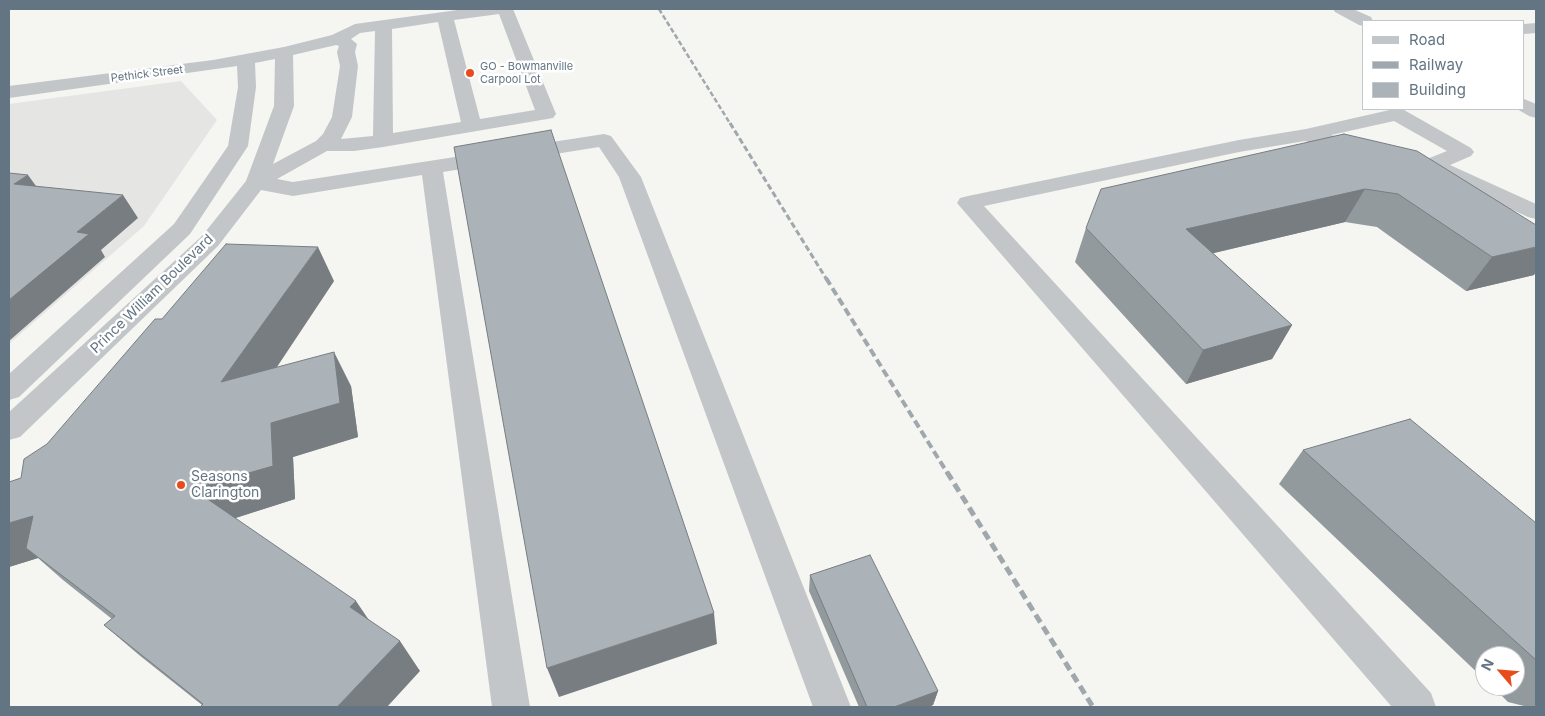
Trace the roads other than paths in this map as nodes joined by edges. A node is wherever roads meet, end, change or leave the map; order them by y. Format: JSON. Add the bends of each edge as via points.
{"nodes":[{"id":1,"x":499,"y":9,"type":"edge"},
{"id":2,"x":505,"y":9,"type":"edge"},
{"id":3,"x":1341,"y":9,"type":"edge"},
{"id":4,"x":445,"y":17,"type":"junction"},
{"id":5,"x":1363,"y":20,"type":"edge"},
{"id":6,"x":384,"y":26,"type":"junction"},
{"id":7,"x":338,"y":39,"type":"junction"},
{"id":8,"x":284,"y":52,"type":"junction"},
{"id":9,"x":246,"y":60,"type":"junction"},
{"id":10,"x":9,"y":92,"type":"edge"},
{"id":11,"x":1525,"y":106,"type":"edge"},
{"id":12,"x":1536,"y":112,"type":"edge"},
{"id":13,"x":472,"y":127,"type":"junction"},
{"id":14,"x":1305,"y":135,"type":"junction"},
{"id":15,"x":383,"y":141,"type":"junction"},
{"id":16,"x":323,"y":145,"type":"junction"},
{"id":17,"x":1428,"y":166,"type":"junction"},
{"id":18,"x":432,"y":168,"type":"junction"},
{"id":19,"x":256,"y":182,"type":"junction"},
{"id":20,"x":1536,"y":212,"type":"edge"},
{"id":21,"x":9,"y":390,"type":"edge"},
{"id":22,"x":9,"y":430,"type":"edge"},
{"id":23,"x":511,"y":707,"type":"edge"},
{"id":24,"x":832,"y":707,"type":"edge"},
{"id":25,"x":1416,"y":707,"type":"edge"}],
"edges":[{"from":1,"to":4,"type":"street","name":"Pethick Street"},
{"from":2,"to":13,"type":"street","via":[[546,114]]},
{"from":3,"to":5,"type":"street"},
{"from":4,"to":6,"type":"street","name":"Pethick Street"},
{"from":4,"to":13,"type":"street"},
{"from":6,"to":7,"type":"street","name":"Pethick Street","via":[[355,29]]},
{"from":6,"to":15,"type":"street"},
{"from":7,"to":8,"type":"street","name":"Pethick Street"},
{"from":7,"to":16,"type":"street","via":[[348,44],[349,66],[342,116],[332,137]]},
{"from":8,"to":9,"type":"street","name":"Pethick Street"},
{"from":8,"to":19,"type":"street","name":"Prince William Boulevard","via":[[284,106]]},
{"from":9,"to":10,"type":"street","name":"Pethick Street"},
{"from":9,"to":21,"type":"street","name":"Prince William Boulevard","via":[[247,87],[238,146],[182,229]]},
{"from":11,"to":12,"type":"street"},
{"from":13,"to":15,"type":"street"},
{"from":14,"to":17,"type":"street"},
{"from":14,"to":17,"type":"street","via":[[1397,114],[1464,152]]},
{"from":14,"to":25,"type":"street","via":[[968,204]]},
{"from":15,"to":16,"type":"street"},
{"from":16,"to":19,"type":"street"},
{"from":17,"to":20,"type":"street","via":[[1445,170]]},
{"from":18,"to":19,"type":"street","via":[[293,190]]},
{"from":18,"to":23,"type":"street"},
{"from":18,"to":24,"type":"street","via":[[604,140],[630,178]]},
{"from":19,"to":22,"type":"street","name":"Prince William Boulevard","via":[[210,241]]}]}
